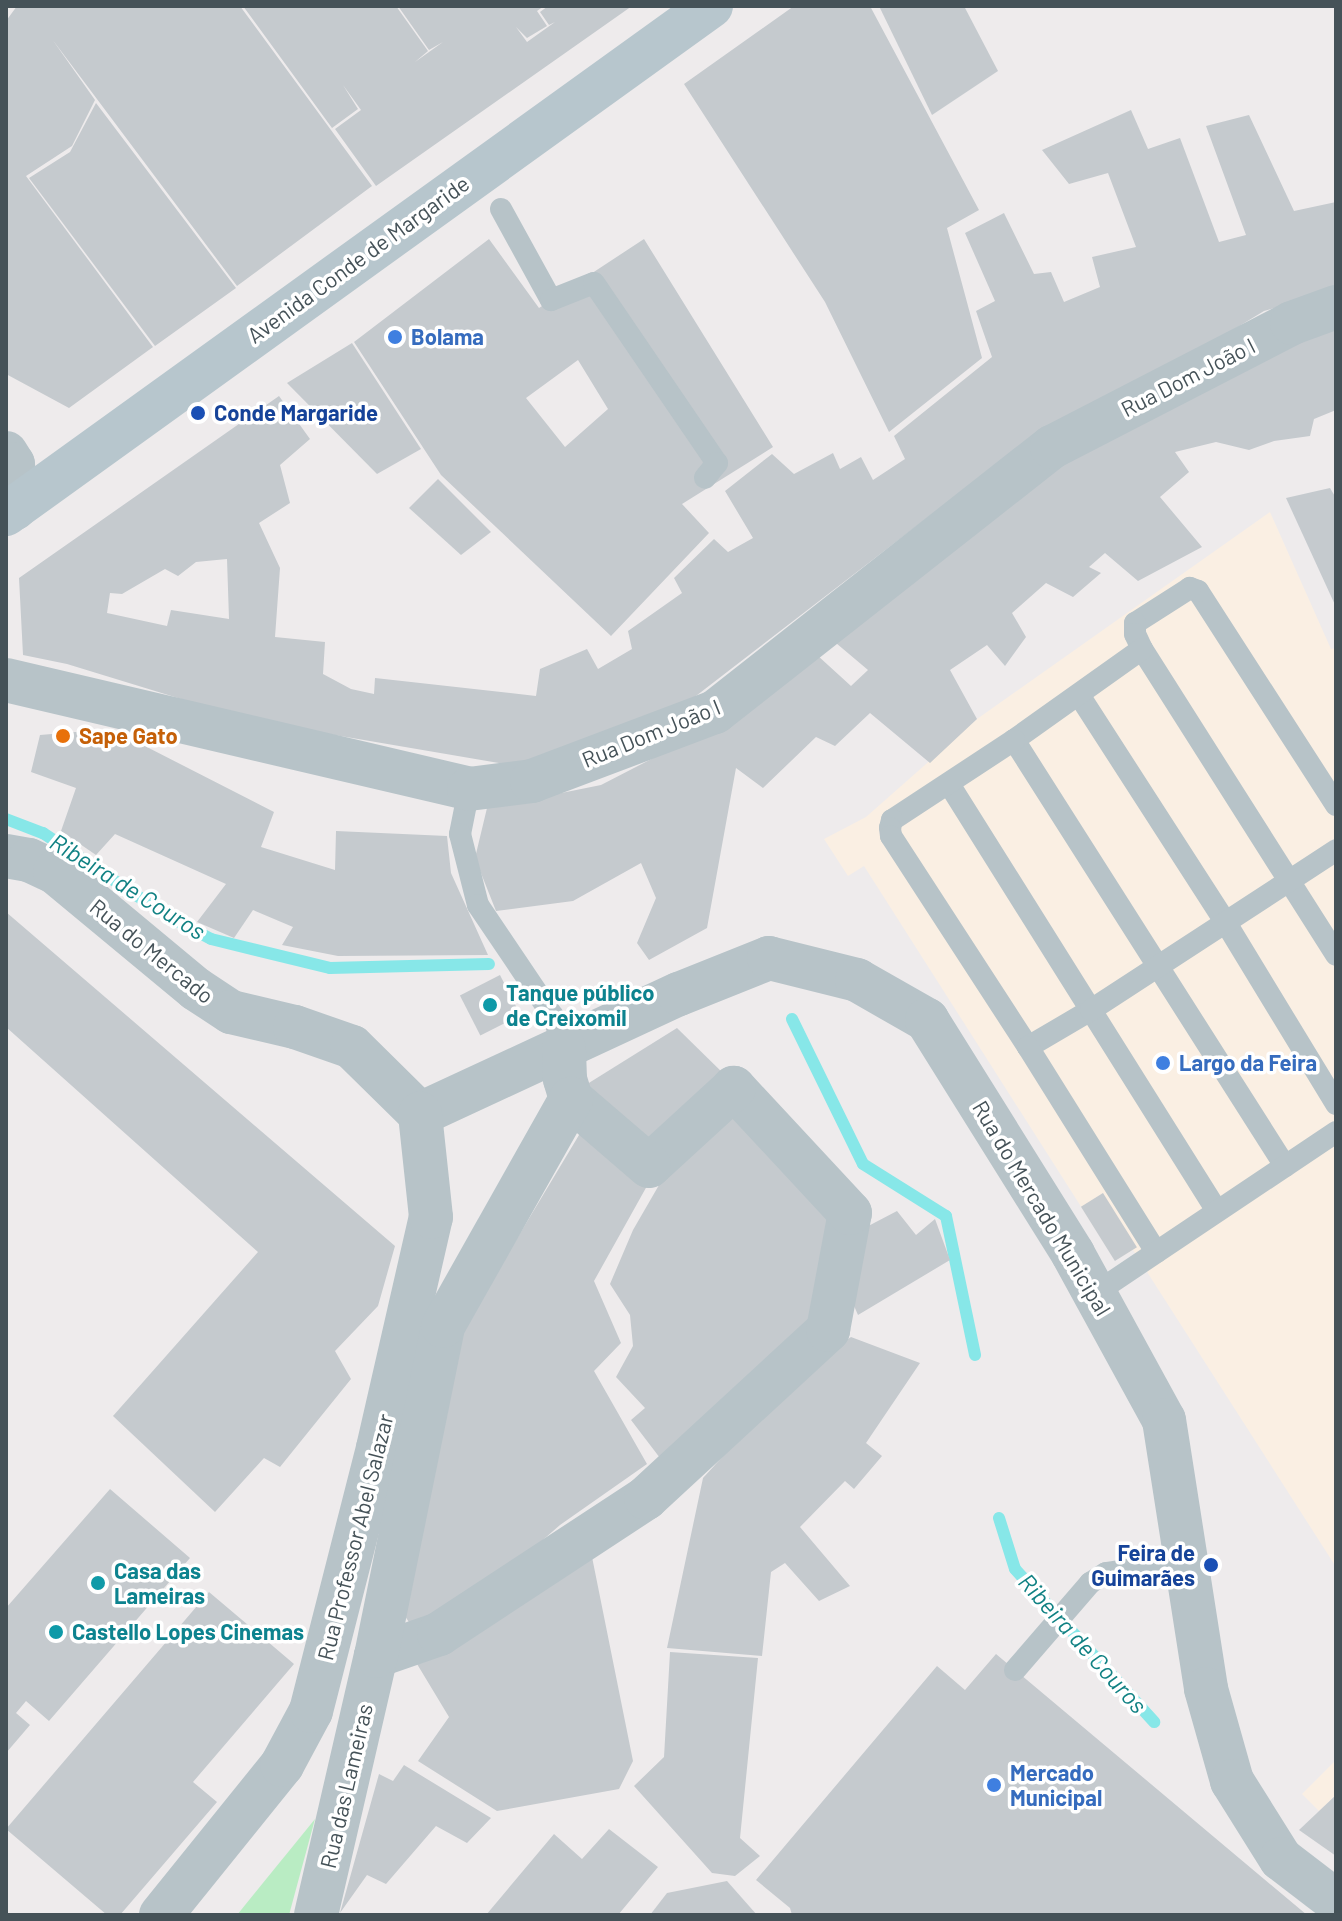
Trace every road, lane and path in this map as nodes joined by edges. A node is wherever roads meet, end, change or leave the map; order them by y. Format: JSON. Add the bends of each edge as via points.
{"nodes":[{"id":1,"x":711,"y":6,"type":"edge"},
{"id":2,"x":501,"y":209,"type":"dead end"},
{"id":3,"x":1336,"y":307,"type":"edge"},
{"id":4,"x":6,"y":453,"type":"edge"},
{"id":5,"x":705,"y":478,"type":"dead end"},
{"id":6,"x":10,"y":511,"type":"edge"},
{"id":7,"x":1142,"y":649,"type":"junction"},
{"id":8,"x":6,"y":680,"type":"edge"},
{"id":9,"x":1079,"y":695,"type":"junction"},
{"id":10,"x":1014,"y":740,"type":"junction"},
{"id":11,"x":949,"y":784,"type":"junction"},
{"id":12,"x":469,"y":789,"type":"junction"},
{"id":13,"x":1336,"y":805,"type":"edge"},
{"id":14,"x":1336,"y":850,"type":"edge"},
{"id":15,"x":6,"y":856,"type":"edge"},
{"id":16,"x":1291,"y":881,"type":"junction"},
{"id":17,"x":1226,"y":923,"type":"junction"},
{"id":18,"x":1336,"y":955,"type":"edge"},
{"id":19,"x":1157,"y":968,"type":"junction"},
{"id":20,"x":1091,"y":1010,"type":"junction"},
{"id":21,"x":560,"y":1035,"type":"junction"},
{"id":22,"x":1028,"y":1047,"type":"junction"},
{"id":23,"x":571,"y":1099,"type":"junction"},
{"id":24,"x":1336,"y":1104,"type":"edge"},
{"id":25,"x":420,"y":1114,"type":"junction"},
{"id":26,"x":1336,"y":1132,"type":"edge"},
{"id":27,"x":1285,"y":1166,"type":"junction"},
{"id":28,"x":1217,"y":1211,"type":"junction"},
{"id":29,"x":1156,"y":1252,"type":"junction"},
{"id":30,"x":1094,"y":1294,"type":"junction"},
{"id":31,"x":1184,"y":1561,"type":"junction"},
{"id":32,"x":376,"y":1656,"type":"junction"},
{"id":33,"x":1015,"y":1670,"type":"dead end"},
{"id":34,"x":1336,"y":1901,"type":"edge"},
{"id":35,"x":161,"y":1915,"type":"edge"},
{"id":36,"x":316,"y":1915,"type":"edge"}],
"edges":[{"from":1,"to":6,"type":"main road","name":"Avenida Conde de Margaride"},
{"from":2,"to":5,"type":"lane","via":[[551,300],[594,283],[717,463]]},
{"from":3,"to":12,"type":"street","name":"Rua Dom João I","via":[[1292,323],[1052,447],[715,712],[532,781]]},
{"from":4,"to":6,"type":"street","via":[[13,464]]},
{"from":7,"to":9,"type":"lane"},
{"from":7,"to":13,"type":"lane","via":[[1135,623],[1182,590],[1198,591]]},
{"from":7,"to":16,"type":"lane"},
{"from":8,"to":12,"type":"street","name":"Rua Dom João I"},
{"from":9,"to":10,"type":"lane"},
{"from":9,"to":17,"type":"lane"},
{"from":10,"to":11,"type":"lane"},
{"from":10,"to":19,"type":"lane"},
{"from":11,"to":20,"type":"lane"},
{"from":11,"to":22,"type":"lane","via":[[892,820],[891,836]]},
{"from":12,"to":21,"type":"lane","via":[[460,834],[478,905]]},
{"from":14,"to":16,"type":"lane"},
{"from":15,"to":25,"type":"street","name":"Rua do Mercado","via":[[55,872],[231,1012],[352,1047]]},
{"from":16,"to":17,"type":"lane"},
{"from":16,"to":18,"type":"lane"},
{"from":17,"to":19,"type":"lane"},
{"from":17,"to":24,"type":"lane"},
{"from":19,"to":20,"type":"lane"},
{"from":19,"to":27,"type":"lane"},
{"from":20,"to":22,"type":"lane"},
{"from":20,"to":28,"type":"lane"},
{"from":21,"to":23,"type":"street"},
{"from":21,"to":25,"type":"street","name":"Rua do Mercado Municipal"},
{"from":21,"to":30,"type":"street","name":"Rua do Mercado Municipal","via":[[769,958],[857,980],[927,1020]]},
{"from":22,"to":29,"type":"lane"},
{"from":23,"to":32,"type":"street","name":"Rua Professor Abel Salazar","via":[[443,1326]]},
{"from":23,"to":32,"type":"street","via":[[649,1166],[734,1088],[850,1213],[828,1330],[646,1498],[439,1634]]},
{"from":25,"to":35,"type":"street","name":"Rua Professor Abel Salazar","via":[[431,1217],[311,1711],[282,1765]]},
{"from":26,"to":27,"type":"lane"},
{"from":27,"to":28,"type":"lane"},
{"from":28,"to":29,"type":"lane"},
{"from":29,"to":30,"type":"lane"},
{"from":30,"to":31,"type":"street","name":"Rua do Mercado Municipal","via":[[1164,1420]]},
{"from":31,"to":33,"type":"lane","via":[[1106,1573],[1090,1583]]},
{"from":31,"to":34,"type":"street","name":"Rua do Mercado Municipal","via":[[1206,1689],[1232,1781],[1281,1859]]},
{"from":32,"to":36,"type":"street","name":"Rua das Lameiras"}]}
